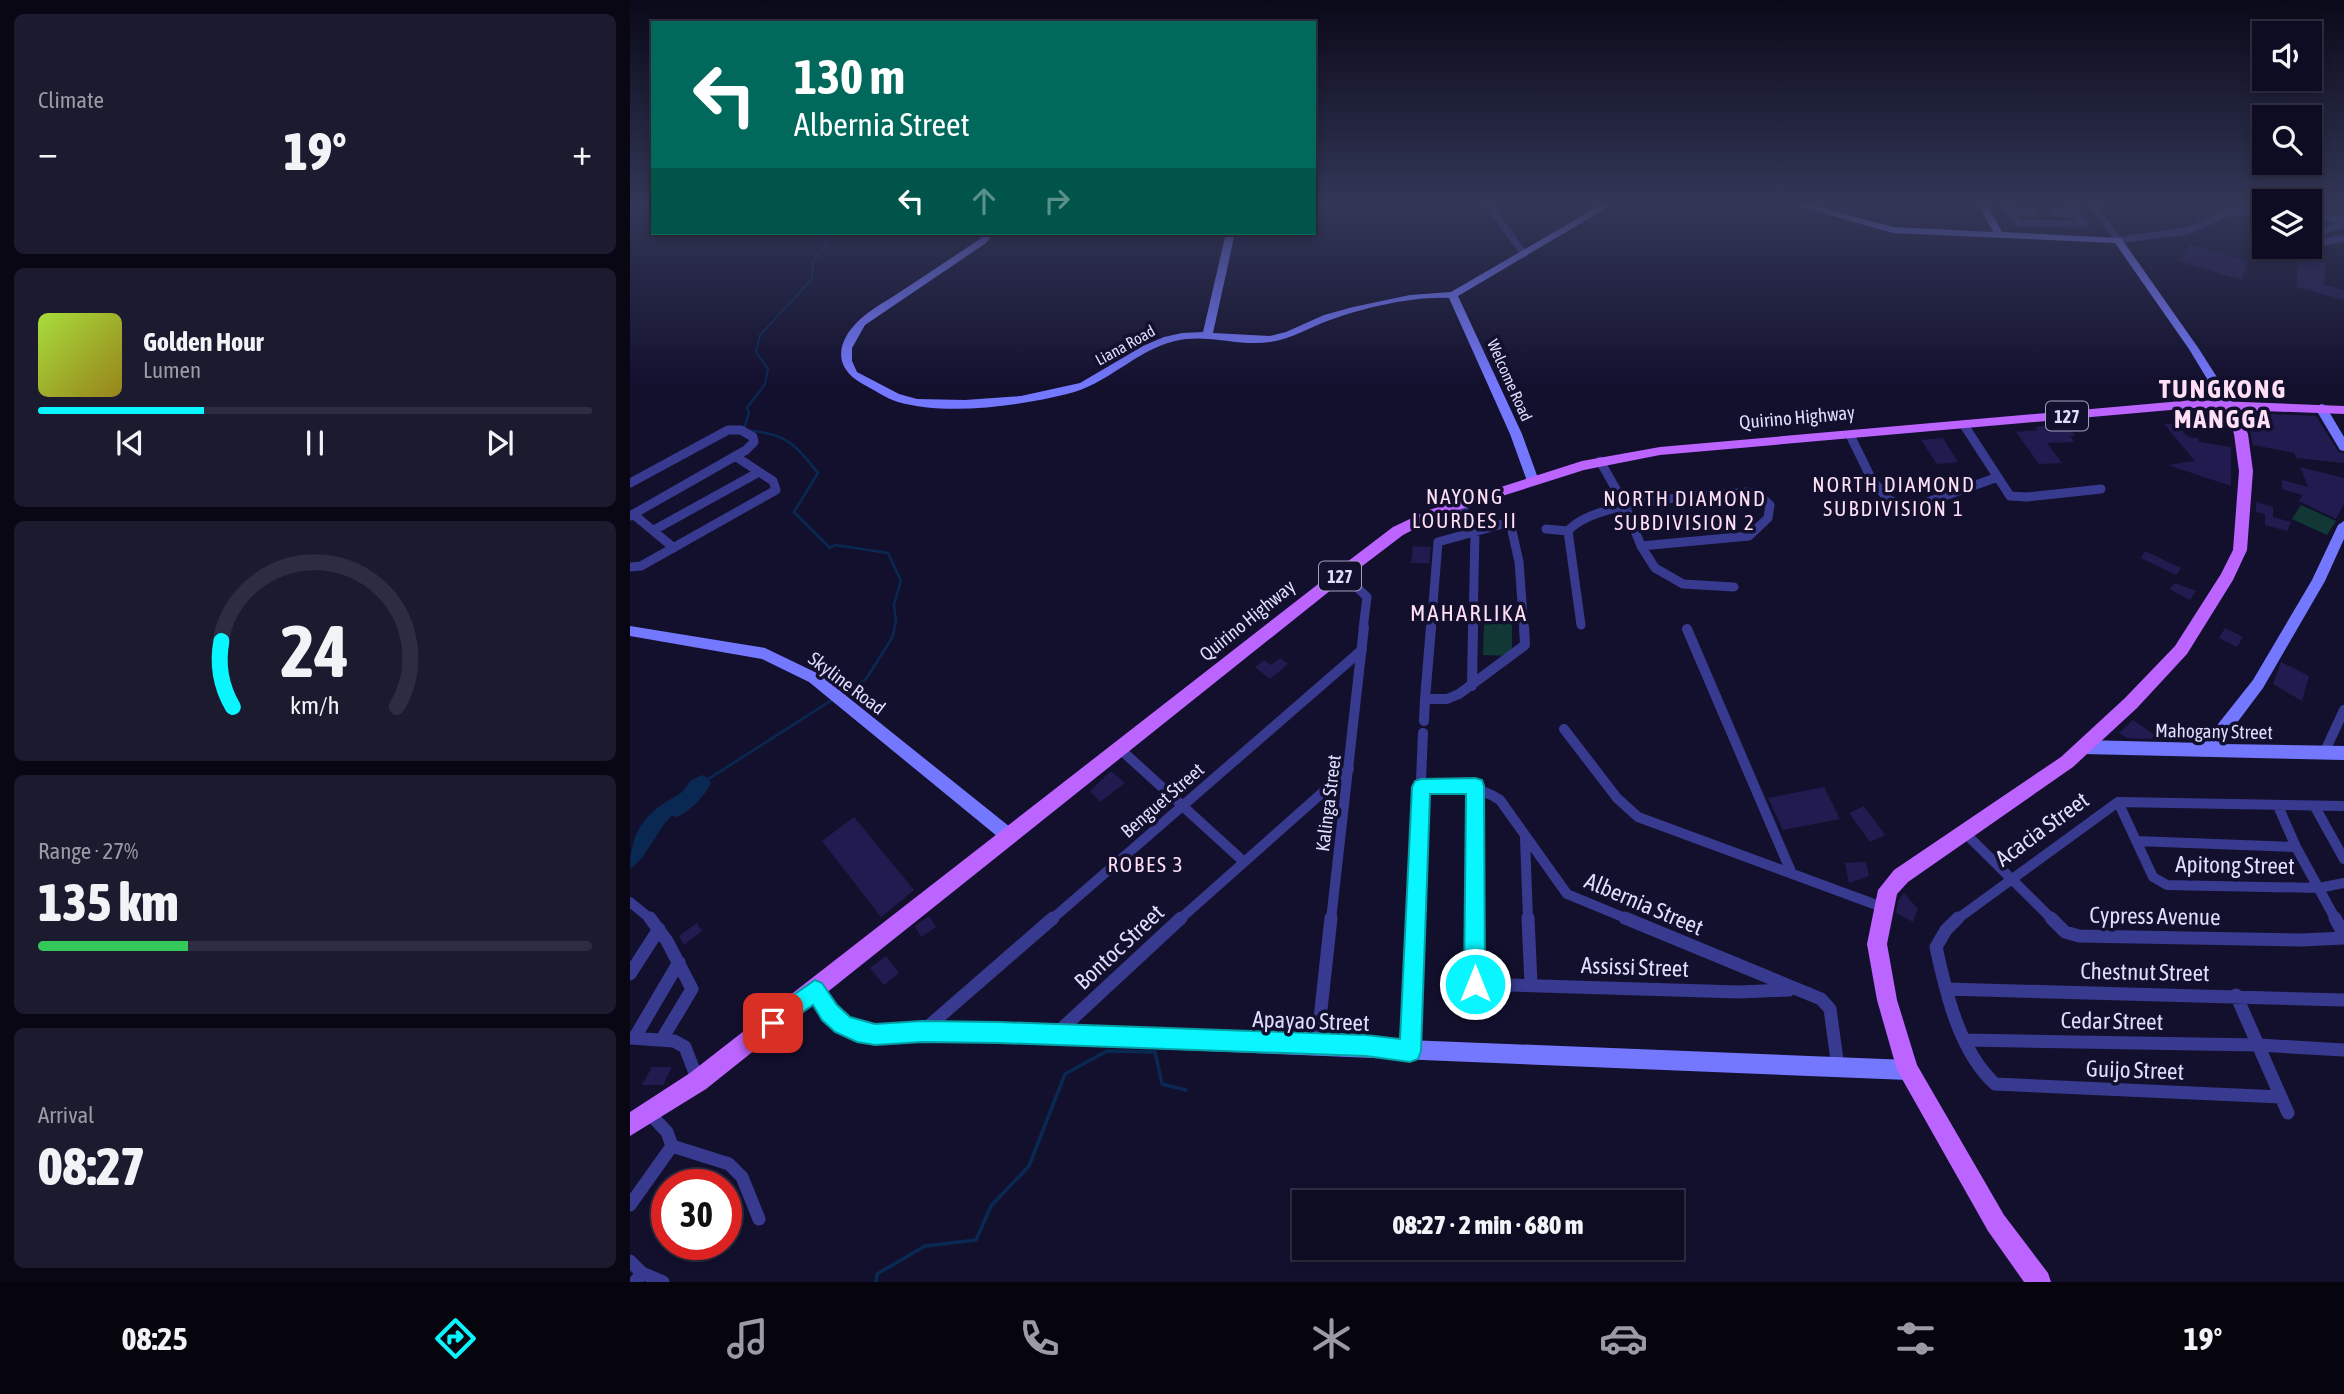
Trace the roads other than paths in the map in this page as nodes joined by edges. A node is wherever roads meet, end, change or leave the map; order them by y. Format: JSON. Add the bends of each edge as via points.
{"nodes":[{"id":1,"x":946,"y":266,"type":"edge"},
{"id":2,"x":1223,"y":266,"type":"edge"},
{"id":3,"x":1504,"y":266,"type":"edge"},
{"id":4,"x":2136,"y":266,"type":"edge"},
{"id":5,"x":1453,"y":295,"type":"junction"},
{"id":6,"x":1207,"y":336,"type":"junction"},
{"id":7,"x":2228,"y":404,"type":"junction"},
{"id":8,"x":2321,"y":408,"type":"junction"},
{"id":9,"x":2344,"y":410,"type":"edge"},
{"id":10,"x":1964,"y":425,"type":"junction"},
{"id":11,"x":1850,"y":435,"type":"junction"},
{"id":12,"x":2344,"y":447,"type":"edge"},
{"id":13,"x":735,"y":456,"type":"junction"},
{"id":14,"x":1600,"y":461,"type":"junction"},
{"id":15,"x":760,"y":472,"type":"junction"},
{"id":16,"x":1998,"y":477,"type":"junction"},
{"id":17,"x":1533,"y":481,"type":"junction"},
{"id":18,"x":630,"y":483,"type":"edge"},
{"id":19,"x":2101,"y":489,"type":"dead end"},
{"id":20,"x":1460,"y":503,"type":"junction"},
{"id":21,"x":1625,"y":505,"type":"junction"},
{"id":22,"x":632,"y":515,"type":"edge"},
{"id":23,"x":2344,"y":525,"type":"edge"},
{"id":24,"x":1546,"y":528,"type":"dead end"},
{"id":25,"x":654,"y":530,"type":"junction"},
{"id":26,"x":1475,"y":530,"type":"junction"},
{"id":27,"x":1568,"y":531,"type":"junction"},
{"id":28,"x":1641,"y":546,"type":"junction"},
{"id":29,"x":674,"y":548,"type":"junction"},
{"id":30,"x":630,"y":567,"type":"edge"},
{"id":31,"x":1343,"y":574,"type":"junction"},
{"id":32,"x":1734,"y":587,"type":"dead end"},
{"id":33,"x":1581,"y":625,"type":"dead end"},
{"id":34,"x":1687,"y":629,"type":"dead end"},
{"id":35,"x":630,"y":631,"type":"edge"},
{"id":36,"x":1362,"y":650,"type":"junction"},
{"id":37,"x":1472,"y":686,"type":"junction"},
{"id":38,"x":1425,"y":699,"type":"junction"},
{"id":39,"x":2344,"y":710,"type":"edge"},
{"id":40,"x":1424,"y":721,"type":"dead end"},
{"id":41,"x":1563,"y":729,"type":"dead end"},
{"id":42,"x":1423,"y":733,"type":"dead end"},
{"id":43,"x":2084,"y":747,"type":"junction"},
{"id":44,"x":1120,"y":749,"type":"junction"},
{"id":45,"x":2207,"y":750,"type":"junction"},
{"id":46,"x":2324,"y":753,"type":"junction"},
{"id":47,"x":2344,"y":753,"type":"edge"},
{"id":48,"x":1349,"y":769,"type":"junction"},
{"id":49,"x":1475,"y":786,"type":"junction"},
{"id":50,"x":1421,"y":787,"type":"junction"},
{"id":51,"x":2118,"y":802,"type":"junction"},
{"id":52,"x":2278,"y":806,"type":"junction"},
{"id":53,"x":2342,"y":806,"type":"dead end"},
{"id":54,"x":1181,"y":807,"type":"junction"},
{"id":55,"x":2315,"y":807,"type":"junction"},
{"id":56,"x":1965,"y":833,"type":"junction"},
{"id":57,"x":1009,"y":836,"type":"junction"},
{"id":58,"x":1525,"y":838,"type":"junction"},
{"id":59,"x":2136,"y":841,"type":"junction"},
{"id":60,"x":2297,"y":846,"type":"junction"},
{"id":61,"x":2344,"y":859,"type":"edge"},
{"id":62,"x":1243,"y":861,"type":"junction"},
{"id":63,"x":1792,"y":874,"type":"junction"},
{"id":64,"x":2011,"y":880,"type":"junction"},
{"id":65,"x":2344,"y":883,"type":"edge"},
{"id":66,"x":2319,"y":888,"type":"junction"},
{"id":67,"x":630,"y":903,"type":"edge"},
{"id":68,"x":1882,"y":907,"type":"junction"},
{"id":69,"x":659,"y":929,"type":"junction"},
{"id":70,"x":2344,"y":937,"type":"edge"},
{"id":71,"x":679,"y":962,"type":"junction"},
{"id":72,"x":630,"y":974,"type":"edge"},
{"id":73,"x":1531,"y":984,"type":"junction"},
{"id":74,"x":1793,"y":989,"type":"junction"},
{"id":75,"x":1946,"y":989,"type":"junction"},
{"id":76,"x":815,"y":990,"type":"junction"},
{"id":77,"x":2236,"y":995,"type":"junction"},
{"id":78,"x":2344,"y":1000,"type":"edge"},
{"id":79,"x":922,"y":1031,"type":"junction"},
{"id":80,"x":1055,"y":1035,"type":"junction"},
{"id":81,"x":633,"y":1037,"type":"edge"},
{"id":82,"x":662,"y":1039,"type":"junction"},
{"id":83,"x":1965,"y":1040,"type":"junction"},
{"id":84,"x":2258,"y":1045,"type":"junction"},
{"id":85,"x":1317,"y":1046,"type":"junction"},
{"id":86,"x":2344,"y":1050,"type":"edge"},
{"id":87,"x":1410,"y":1051,"type":"junction"},
{"id":88,"x":1838,"y":1069,"type":"junction"},
{"id":89,"x":1908,"y":1070,"type":"junction"},
{"id":90,"x":1988,"y":1080,"type":"joint"},
{"id":91,"x":698,"y":1082,"type":"junction"},
{"id":92,"x":2281,"y":1097,"type":"junction"},
{"id":93,"x":2288,"y":1112,"type":"dead end"},
{"id":94,"x":649,"y":1113,"type":"junction"},
{"id":95,"x":630,"y":1125,"type":"edge"},
{"id":96,"x":672,"y":1146,"type":"junction"},
{"id":97,"x":630,"y":1205,"type":"edge"},
{"id":98,"x":759,"y":1219,"type":"dead end"},
{"id":99,"x":630,"y":1261,"type":"edge"},
{"id":100,"x":639,"y":1277,"type":"edge"},
{"id":101,"x":663,"y":1282,"type":"edge"},
{"id":102,"x":2039,"y":1282,"type":"edge"}],
"edges":[{"from":1,"to":6,"type":"street","name":"Liana Road","via":[[861,323],[845,350],[853,374],[909,401],[1042,397],[1086,384],[1168,340]]},
{"from":2,"to":6,"type":"street"},
{"from":3,"to":5,"type":"street","name":"Liana Road"},
{"from":4,"to":7,"type":"street"},
{"from":5,"to":6,"type":"street","name":"Liana Road","via":[[1434,294],[1346,310],[1275,338]]},
{"from":5,"to":17,"type":"street","name":"Welcome Road"},
{"from":7,"to":8,"type":"main road","name":"Quirino Highway","number":"127"},
{"from":7,"to":10,"type":"main road","name":"Quirino Highway","number":"127"},
{"from":7,"to":43,"type":"main road","via":[[2241,434],[2246,471],[2237,557],[2181,650]]},
{"from":8,"to":9,"type":"main road","name":"Quirino Highway","number":"127"},
{"from":8,"to":12,"type":"street"},
{"from":10,"to":11,"type":"main road","name":"Quirino Highway","number":"127"},
{"from":10,"to":16,"type":"street"},
{"from":11,"to":14,"type":"main road","name":"Quirino Highway","number":"127","via":[[1660,451]]},
{"from":11,"to":16,"type":"street","via":[[1879,493],[1901,505],[1915,506],[1974,489]]},
{"from":13,"to":15,"type":"street"},
{"from":13,"to":18,"type":"street","via":[[754,442],[741,430],[720,435]]},
{"from":13,"to":22,"type":"street"},
{"from":14,"to":17,"type":"main road","name":"Quirino Highway","number":"127"},
{"from":14,"to":21,"type":"street"},
{"from":15,"to":25,"type":"street"},
{"from":15,"to":29,"type":"street","via":[[776,485],[771,494]]},
{"from":16,"to":19,"type":"street","via":[[2010,496]]},
{"from":17,"to":20,"type":"main road","name":"Quirino Highway","number":"127"},
{"from":20,"to":26,"type":"street"},
{"from":20,"to":31,"type":"main road","name":"Quirino Highway","number":"127","via":[[1398,531]]},
{"from":21,"to":27,"type":"street","via":[[1582,520]]},
{"from":21,"to":28,"type":"street"},
{"from":21,"to":28,"type":"street","via":[[1748,492],[1771,503],[1760,530],[1749,536]]},
{"from":22,"to":25,"type":"street"},
{"from":23,"to":45,"type":"street","via":[[2318,581],[2258,684]]},
{"from":24,"to":27,"type":"street"},
{"from":25,"to":29,"type":"street"},
{"from":26,"to":37,"type":"street"},
{"from":26,"to":37,"type":"street","via":[[1510,522],[1526,642]]},
{"from":26,"to":38,"type":"street","via":[[1438,542]]},
{"from":27,"to":33,"type":"street"},
{"from":28,"to":32,"type":"street","via":[[1655,568],[1673,580],[1694,586]]},
{"from":29,"to":30,"type":"street"},
{"from":31,"to":36,"type":"street","name":"Kalinga Street","via":[[1367,597]]},
{"from":31,"to":44,"type":"main road","name":"Quirino Highway","number":"127"},
{"from":34,"to":63,"type":"street"},
{"from":35,"to":57,"type":"street","name":"Skyline Road","via":[[765,654],[814,678]]},
{"from":36,"to":48,"type":"street","name":"Kalinga Street"},
{"from":36,"to":54,"type":"street","name":"Benguet Street"},
{"from":37,"to":38,"type":"street","via":[[1447,699]]},
{"from":38,"to":40,"type":"street"},
{"from":39,"to":46,"type":"street"},
{"from":41,"to":63,"type":"street","via":[[1617,798],[1638,817]]},
{"from":42,"to":50,"type":"street"},
{"from":43,"to":45,"type":"street","name":"Mahogany Street"},
{"from":43,"to":56,"type":"main road"},
{"from":44,"to":54,"type":"street"},
{"from":44,"to":57,"type":"main road","name":"Quirino Highway","number":"127"},
{"from":45,"to":46,"type":"street","name":"Mahogany Street"},
{"from":46,"to":47,"type":"street","name":"Mahogany Street"},
{"from":48,"to":62,"type":"street","name":"Bontoc Street"},
{"from":48,"to":85,"type":"street","name":"Kalinga Street"},
{"from":49,"to":50,"type":"street"},
{"from":49,"to":58,"type":"street","name":"Albernia Street","via":[[1500,800]]},
{"from":49,"to":73,"type":"street","name":"Assissi Street","via":[[1475,984]]},
{"from":50,"to":87,"type":"street"},
{"from":51,"to":52,"type":"street","name":"Acacia Street"},
{"from":51,"to":59,"type":"street"},
{"from":51,"to":64,"type":"street","name":"Acacia Street"},
{"from":52,"to":55,"type":"street","name":"Acacia Street"},
{"from":52,"to":60,"type":"street"},
{"from":53,"to":55,"type":"street","name":"Acacia Street"},
{"from":54,"to":62,"type":"street"},
{"from":54,"to":79,"type":"street","name":"Benguet Street"},
{"from":55,"to":61,"type":"street"},
{"from":56,"to":64,"type":"street","name":"Cypress Avenue"},
{"from":56,"to":68,"type":"main road","via":[[1900,876]]},
{"from":57,"to":76,"type":"main road","name":"Quirino Highway","number":"127"},
{"from":58,"to":73,"type":"street"},
{"from":58,"to":74,"type":"street","name":"Albernia Street","via":[[1567,894]]},
{"from":59,"to":60,"type":"street"},
{"from":59,"to":66,"type":"street","name":"Apitong Street","via":[[2152,877],[2167,885]]},
{"from":60,"to":66,"type":"street"},
{"from":62,"to":80,"type":"street","name":"Bontoc Street"},
{"from":63,"to":68,"type":"street"},
{"from":64,"to":70,"type":"street","name":"Cypress Avenue","via":[[2053,923],[2079,936]]},
{"from":64,"to":75,"type":"street","name":"Acacia Street","via":[[1946,930],[1936,947]]},
{"from":65,"to":66,"type":"street","name":"Apitong Street"},
{"from":66,"to":70,"type":"street"},
{"from":67,"to":69,"type":"street"},
{"from":68,"to":89,"type":"main road","via":[[1877,944],[1887,1000]]},
{"from":69,"to":71,"type":"street"},
{"from":69,"to":72,"type":"street"},
{"from":71,"to":81,"type":"street"},
{"from":71,"to":82,"type":"street","via":[[692,989]]},
{"from":73,"to":74,"type":"street","name":"Assissi Street","via":[[1739,992]]},
{"from":74,"to":88,"type":"street","name":"Albernia Street","via":[[1821,999],[1830,1009]]},
{"from":75,"to":77,"type":"street","name":"Chestnut Street"},
{"from":75,"to":83,"type":"street","name":"Acacia Street"},
{"from":76,"to":79,"type":"street","name":"Apayao Street","via":[[830,1013],[857,1032]]},
{"from":76,"to":91,"type":"main road","name":"Quirino Highway","number":"127"},
{"from":77,"to":78,"type":"street","name":"Chestnut Street"},
{"from":77,"to":84,"type":"street"},
{"from":79,"to":80,"type":"street","name":"Apayao Street"},
{"from":80,"to":85,"type":"street","name":"Apayao Street"},
{"from":81,"to":82,"type":"street"},
{"from":82,"to":91,"type":"street","via":[[685,1047]]},
{"from":83,"to":84,"type":"street","name":"Cedar Street"},
{"from":83,"to":90,"type":"street","name":"Acacia Street"},
{"from":84,"to":86,"type":"street","name":"Cedar Street"},
{"from":84,"to":92,"type":"street"},
{"from":85,"to":87,"type":"street","name":"Apayao Street"},
{"from":87,"to":88,"type":"street","name":"Apayao Street"},
{"from":88,"to":89,"type":"street","name":"Apayao Street"},
{"from":89,"to":102,"type":"main road","via":[[1996,1223]]},
{"from":90,"to":92,"type":"street","name":"Guijo Street","via":[[2002,1086]]},
{"from":91,"to":94,"type":"main road","name":"Quirino Highway","number":"127"},
{"from":92,"to":93,"type":"street"},
{"from":94,"to":95,"type":"main road","name":"Quirino Highway","number":"127"},
{"from":94,"to":96,"type":"street","via":[[667,1132]]},
{"from":96,"to":97,"type":"street"},
{"from":96,"to":98,"type":"street","via":[[729,1164],[742,1177]]},
{"from":99,"to":100,"type":"street"},
{"from":100,"to":101,"type":"street"}]}
